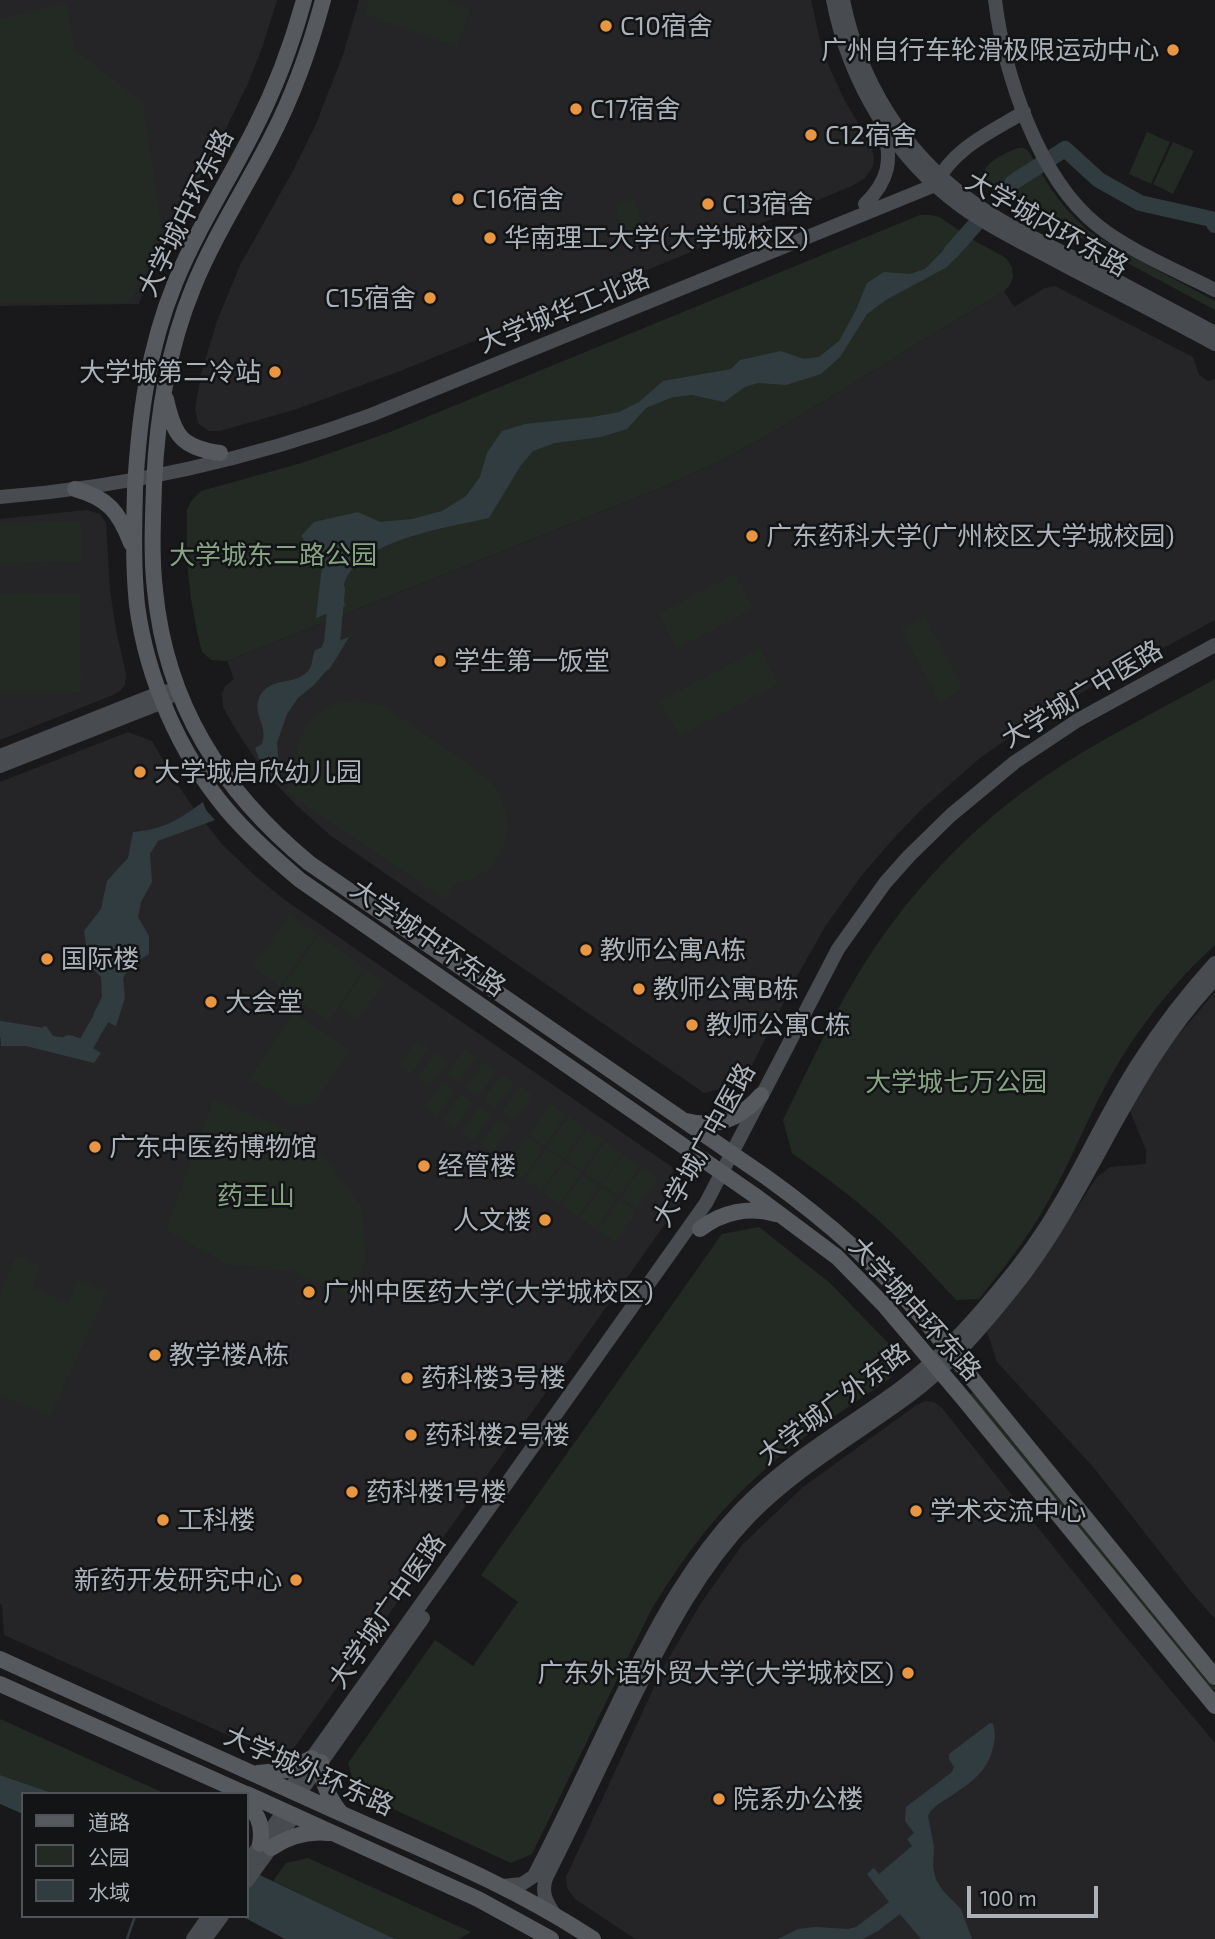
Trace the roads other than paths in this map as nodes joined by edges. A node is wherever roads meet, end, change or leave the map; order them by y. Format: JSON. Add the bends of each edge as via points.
{"nodes":[{"id":1,"x":304,"y":0,"type":"edge"},
{"id":2,"x":323,"y":0,"type":"edge"},
{"id":3,"x":833,"y":0,"type":"edge"},
{"id":4,"x":843,"y":0,"type":"edge"},
{"id":5,"x":995,"y":0,"type":"edge"},
{"id":6,"x":1024,"y":112,"type":"junction"},
{"id":7,"x":881,"y":120,"type":"junction"},
{"id":8,"x":934,"y":179,"type":"junction"},
{"id":9,"x":865,"y":204,"type":"junction"},
{"id":10,"x":1215,"y":290,"type":"edge"},
{"id":11,"x":1215,"y":333,"type":"edge"},
{"id":12,"x":1215,"y":344,"type":"edge"},
{"id":13,"x":164,"y":384,"type":"junction"},
{"id":14,"x":220,"y":453,"type":"junction"},
{"id":15,"x":155,"y":472,"type":"junction"},
{"id":16,"x":136,"y":476,"type":"junction"},
{"id":17,"x":0,"y":488,"type":"edge"},
{"id":18,"x":75,"y":489,"type":"junction"},
{"id":19,"x":0,"y":497,"type":"edge"},
{"id":20,"x":134,"y":552,"type":"junction"},
{"id":21,"x":1215,"y":645,"type":"edge"},
{"id":22,"x":1215,"y":655,"type":"edge"},
{"id":23,"x":178,"y":691,"type":"junction"},
{"id":24,"x":161,"y":697,"type":"junction"},
{"id":25,"x":0,"y":755,"type":"edge"},
{"id":26,"x":0,"y":766,"type":"edge"},
{"id":27,"x":1215,"y":963,"type":"edge"},
{"id":28,"x":1215,"y":979,"type":"edge"},
{"id":29,"x":761,"y":1095,"type":"junction"},
{"id":30,"x":678,"y":1118,"type":"junction"},
{"id":31,"x":736,"y":1157,"type":"junction"},
{"id":32,"x":726,"y":1176,"type":"junction"},
{"id":33,"x":782,"y":1216,"type":"junction"},
{"id":34,"x":699,"y":1229,"type":"junction"},
{"id":35,"x":950,"y":1353,"type":"junction"},
{"id":36,"x":936,"y":1365,"type":"junction"},
{"id":37,"x":0,"y":1659,"type":"edge"},
{"id":38,"x":1215,"y":1677,"type":"edge"},
{"id":39,"x":0,"y":1684,"type":"edge"},
{"id":40,"x":1215,"y":1706,"type":"edge"},
{"id":41,"x":317,"y":1760,"type":"junction"},
{"id":42,"x":252,"y":1772,"type":"junction"},
{"id":43,"x":215,"y":1780,"type":"junction"},
{"id":44,"x":228,"y":1792,"type":"edge"},
{"id":45,"x":242,"y":1792,"type":"edge"},
{"id":46,"x":294,"y":1792,"type":"junction"},
{"id":47,"x":248,"y":1795,"type":"edge"},
{"id":48,"x":248,"y":1806,"type":"edge"},
{"id":49,"x":289,"y":1813,"type":"junction"},
{"id":50,"x":342,"y":1814,"type":"junction"},
{"id":51,"x":334,"y":1834,"type":"junction"},
{"id":52,"x":259,"y":1853,"type":"edge"},
{"id":53,"x":248,"y":1879,"type":"edge"},
{"id":54,"x":503,"y":1886,"type":"junction"},
{"id":55,"x":555,"y":1915,"type":"junction"},
{"id":56,"x":208,"y":1918,"type":"edge"},
{"id":57,"x":221,"y":1918,"type":"edge"},
{"id":58,"x":192,"y":1939,"type":"edge"},
{"id":59,"x":205,"y":1939,"type":"edge"},
{"id":60,"x":551,"y":1939,"type":"edge"},
{"id":61,"x":593,"y":1939,"type":"edge"}],
"edges":[{"from":1,"to":16,"type":"main road","name":"大学城中环东路","via":[[267,104],[200,227],[170,295],[144,392]]},
{"from":2,"to":13,"type":"main road","name":"大学城中环东路","via":[[280,120],[192,288]]},
{"from":3,"to":7,"type":"main road","name":"大学城内环东路","via":[[852,65]]},
{"from":4,"to":8,"type":"main road","name":"大学城内环东路","via":[[874,89]]},
{"from":5,"to":6,"type":"main road","via":[[1007,61]]},
{"from":6,"to":8,"type":"main road","via":[[960,152]]},
{"from":6,"to":10,"type":"main road","via":[[1049,168],[1082,211],[1109,234]]},
{"from":7,"to":8,"type":"main road","name":"大学城内环东路","via":[[903,151]]},
{"from":7,"to":9,"type":"main road","via":[[888,163],[883,182]]},
{"from":8,"to":9,"type":"main road","name":"大学城华工北路"},
{"from":8,"to":11,"type":"main road","name":"大学城内环东路","via":[[1004,222]]},
{"from":8,"to":12,"type":"main road","name":"大学城内环东路","via":[[961,206],[999,230]]},
{"from":8,"to":15,"type":"main road","name":"大学城华工北路","via":[[371,415],[206,466]]},
{"from":9,"to":14,"type":"main road","name":"大学城华工北路","via":[[396,397]]},
{"from":13,"to":14,"type":"main road","via":[[179,437],[197,449]]},
{"from":13,"to":15,"type":"main road","name":"大学城中环东路"},
{"from":14,"to":15,"type":"main road","name":"大学城华工北路"},
{"from":15,"to":16,"type":"main road","name":"大学城华工北路"},
{"from":15,"to":23,"type":"main road","name":"大学城中环东路","via":[[155,597]]},
{"from":16,"to":17,"type":"main road","name":"大学城华工北路"},
{"from":16,"to":18,"type":"main road","name":"大学城华工北路"},
{"from":16,"to":20,"type":"main road","name":"大学城中环东路"},
{"from":18,"to":19,"type":"main road","name":"大学城华工北路"},
{"from":18,"to":20,"type":"main road","via":[[99,498],[113,510]]},
{"from":20,"to":24,"type":"main road","name":"大学城中环东路","via":[[141,623]]},
{"from":21,"to":29,"type":"main road","name":"大学城广中医路","via":[[1051,737],[965,802],[909,856],[838,949]]},
{"from":22,"to":31,"type":"main road","name":"大学城广中医路","via":[[1038,756],[971,808],[906,872],[846,953]]},
{"from":23,"to":24,"type":"main road"},
{"from":23,"to":30,"type":"main road","name":"大学城中环东路","via":[[221,772],[261,820],[296,852]]},
{"from":24,"to":25,"type":"main road"},
{"from":24,"to":26,"type":"main road"},
{"from":24,"to":32,"type":"main road","name":"大学城中环东路","via":[[190,757],[214,793],[284,866]]},
{"from":27,"to":35,"type":"main road","name":"大学城广外东路","via":[[1136,1066],[1035,1244]]},
{"from":28,"to":35,"type":"main road","name":"大学城广外东路","via":[[1154,1057],[1057,1229],[1019,1281]]},
{"from":29,"to":30,"type":"main road","via":[[745,1111],[723,1122],[699,1124]]},
{"from":29,"to":31,"type":"main road","name":"大学城广中医路"},
{"from":30,"to":31,"type":"main road","name":"大学城中环东路"},
{"from":31,"to":32,"type":"main road","name":"大学城广中医路"},
{"from":31,"to":35,"type":"main road","name":"大学城中环东路","via":[[851,1243],[901,1292]]},
{"from":32,"to":33,"type":"main road","name":"大学城中环东路"},
{"from":32,"to":34,"type":"main road","name":"大学城广中医路"},
{"from":32,"to":41,"type":"main road","name":"大学城广中医路"},
{"from":33,"to":34,"type":"main road","via":[[737,1211]]},
{"from":33,"to":36,"type":"main road","name":"大学城中环东路","via":[[851,1270]]},
{"from":34,"to":41,"type":"main road","name":"大学城广中医路"},
{"from":35,"to":36,"type":"main road","name":"大学城广外东路"},
{"from":35,"to":38,"type":"main road","name":"大学城中环东路"},
{"from":36,"to":40,"type":"main road","name":"大学城中环东路"},
{"from":36,"to":54,"type":"main road","name":"大学城广外东路","via":[[793,1462],[707,1548],[652,1636],[534,1876],[522,1884]]},
{"from":36,"to":55,"type":"main road","name":"大学城广外东路","via":[[910,1395],[782,1486],[731,1537],[701,1576],[658,1649],[546,1878],[544,1895]]},
{"from":37,"to":42,"type":"main road","name":"大学城外环东路"},
{"from":39,"to":43,"type":"main road","name":"大学城外环东路"},
{"from":41,"to":42,"type":"main road","via":[[282,1771]]},
{"from":41,"to":46,"type":"main road","name":"大学城广中医路"},
{"from":41,"to":50,"type":"main road","via":[[331,1800]]},
{"from":42,"to":46,"type":"main road","name":"大学城外环东路"},
{"from":43,"to":44,"type":"main road"},
{"from":43,"to":45,"type":"main road","name":"大学城外环东路"},
{"from":46,"to":50,"type":"main road","name":"大学城外环东路"},
{"from":47,"to":49,"type":"main road","name":"大学城外环东路"},
{"from":48,"to":52,"type":"main road","via":[[260,1822]]},
{"from":49,"to":51,"type":"main road","name":"大学城外环东路"},
{"from":49,"to":52,"type":"main road"},
{"from":50,"to":54,"type":"main road","name":"大学城外环东路"},
{"from":51,"to":52,"type":"main road","via":[[298,1835]]},
{"from":51,"to":60,"type":"main road","name":"大学城外环东路","via":[[478,1899]]},
{"from":52,"to":53,"type":"main road"},
{"from":54,"to":55,"type":"main road","name":"大学城外环东路"},
{"from":55,"to":61,"type":"main road","name":"大学城外环东路"},
{"from":56,"to":58,"type":"main road"},
{"from":57,"to":59,"type":"main road"}]}
